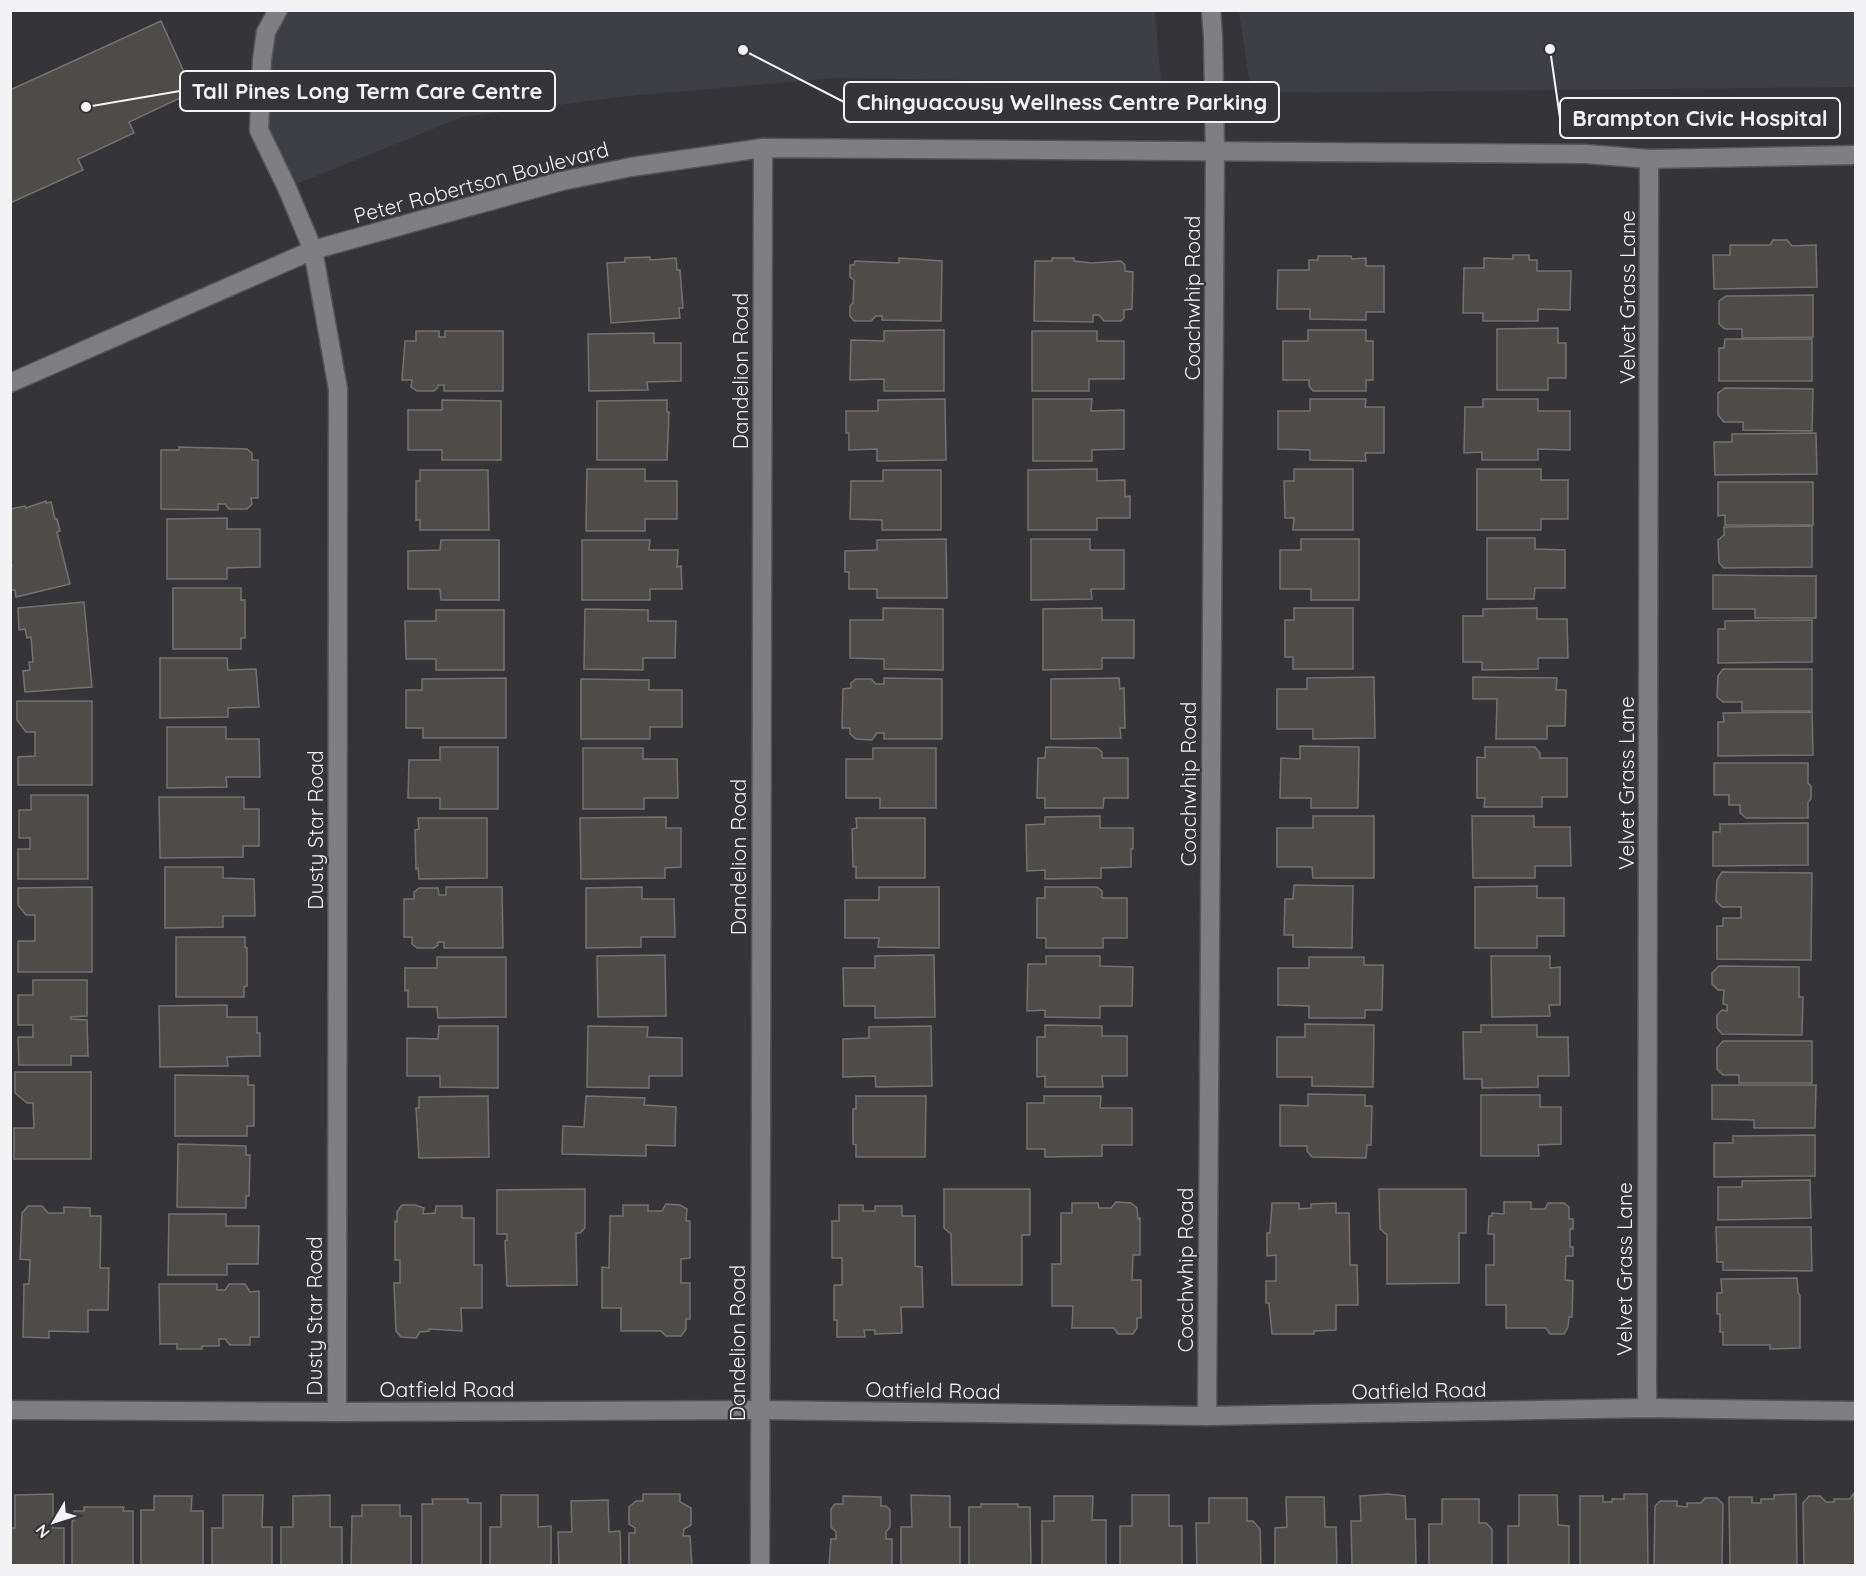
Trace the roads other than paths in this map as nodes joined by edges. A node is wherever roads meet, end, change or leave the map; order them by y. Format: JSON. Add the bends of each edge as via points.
{"nodes":[{"id":1,"x":278,"y":10,"type":"edge"},
{"id":2,"x":1211,"y":10,"type":"edge"},
{"id":3,"x":762,"y":148,"type":"junction"},
{"id":4,"x":1215,"y":152,"type":"junction"},
{"id":5,"x":1856,"y":155,"type":"edge"},
{"id":6,"x":1650,"y":159,"type":"junction"},
{"id":7,"x":313,"y":250,"type":"junction"},
{"id":8,"x":10,"y":383,"type":"edge"},
{"id":9,"x":1647,"y":1408,"type":"junction"},
{"id":10,"x":10,"y":1410,"type":"edge"},
{"id":11,"x":760,"y":1410,"type":"junction"},
{"id":12,"x":1856,"y":1411,"type":"edge"},
{"id":13,"x":337,"y":1412,"type":"junction"},
{"id":14,"x":1207,"y":1416,"type":"junction"},
{"id":15,"x":760,"y":1566,"type":"edge"}],
"edges":[{"from":1,"to":7,"type":"street","name":"Dusty Star Road","via":[[266,32],[259,130]]},
{"from":2,"to":4,"type":"street","name":"Coachwhip Road"},
{"from":3,"to":4,"type":"street","name":"Peter Robertson Boulevard"},
{"from":3,"to":7,"type":"street","name":"Peter Robertson Boulevard","via":[[562,181]]},
{"from":3,"to":11,"type":"street","name":"Dandelion Road"},
{"from":4,"to":6,"type":"street","name":"Peter Robertson Boulevard","via":[[1586,154]]},
{"from":4,"to":14,"type":"street","name":"Coachwhip Road"},
{"from":5,"to":6,"type":"street","name":"Peter Robertson Boulevard"},
{"from":6,"to":9,"type":"street","name":"Velvet Grass Lane"},
{"from":7,"to":8,"type":"street","name":"Peter Robertson Boulevard"},
{"from":7,"to":13,"type":"street","name":"Dusty Star Road","via":[[338,389]]},
{"from":9,"to":12,"type":"street","name":"Oatfield Road"},
{"from":9,"to":14,"type":"street","name":"Oatfield Road"},
{"from":10,"to":13,"type":"street","name":"Oatfield Road"},
{"from":11,"to":13,"type":"street","name":"Oatfield Road"},
{"from":11,"to":14,"type":"street","name":"Oatfield Road"},
{"from":11,"to":15,"type":"street","name":"Dandelion Road"}]}
